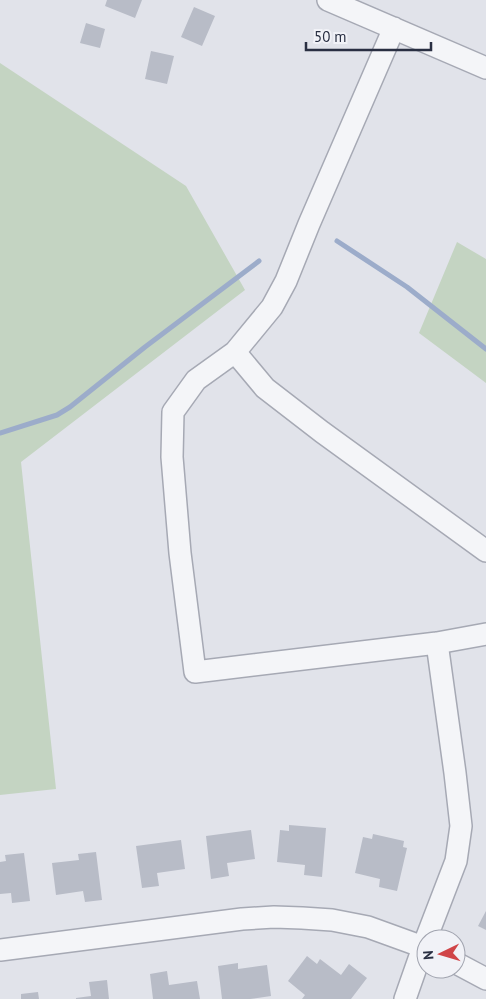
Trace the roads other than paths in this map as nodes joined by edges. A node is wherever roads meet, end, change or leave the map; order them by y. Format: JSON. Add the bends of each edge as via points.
{"nodes":[{"id":1,"x":328,"y":0,"type":"edge"},
{"id":2,"x":394,"y":28,"type":"junction"},
{"id":3,"x":486,"y":68,"type":"edge"},
{"id":4,"x":235,"y":352,"type":"junction"},
{"id":5,"x":486,"y":551,"type":"edge"},
{"id":6,"x":486,"y":634,"type":"edge"},
{"id":7,"x":436,"y":644,"type":"junction"},
{"id":8,"x":430,"y":929,"type":"edge"},
{"id":9,"x":416,"y":940,"type":"edge"},
{"id":10,"x":0,"y":950,"type":"edge"},
{"id":11,"x":416,"y":968,"type":"edge"},
{"id":12,"x":466,"y":968,"type":"edge"},
{"id":13,"x":486,"y":979,"type":"edge"},
{"id":14,"x":405,"y":999,"type":"edge"}],
"edges":[{"from":1,"to":2,"type":"street"},
{"from":2,"to":3,"type":"street"},
{"from":2,"to":4,"type":"street","via":[[286,281],[272,307]]},
{"from":4,"to":5,"type":"street","via":[[265,388]]},
{"from":4,"to":7,"type":"street","via":[[196,380],[173,412],[173,467],[180,553],[195,672]]},
{"from":6,"to":7,"type":"street"},
{"from":7,"to":8,"type":"street","via":[[461,826],[456,861]]},
{"from":9,"to":10,"type":"street","via":[[332,920],[274,917]]},
{"from":11,"to":14,"type":"street"},
{"from":12,"to":13,"type":"street"}]}
